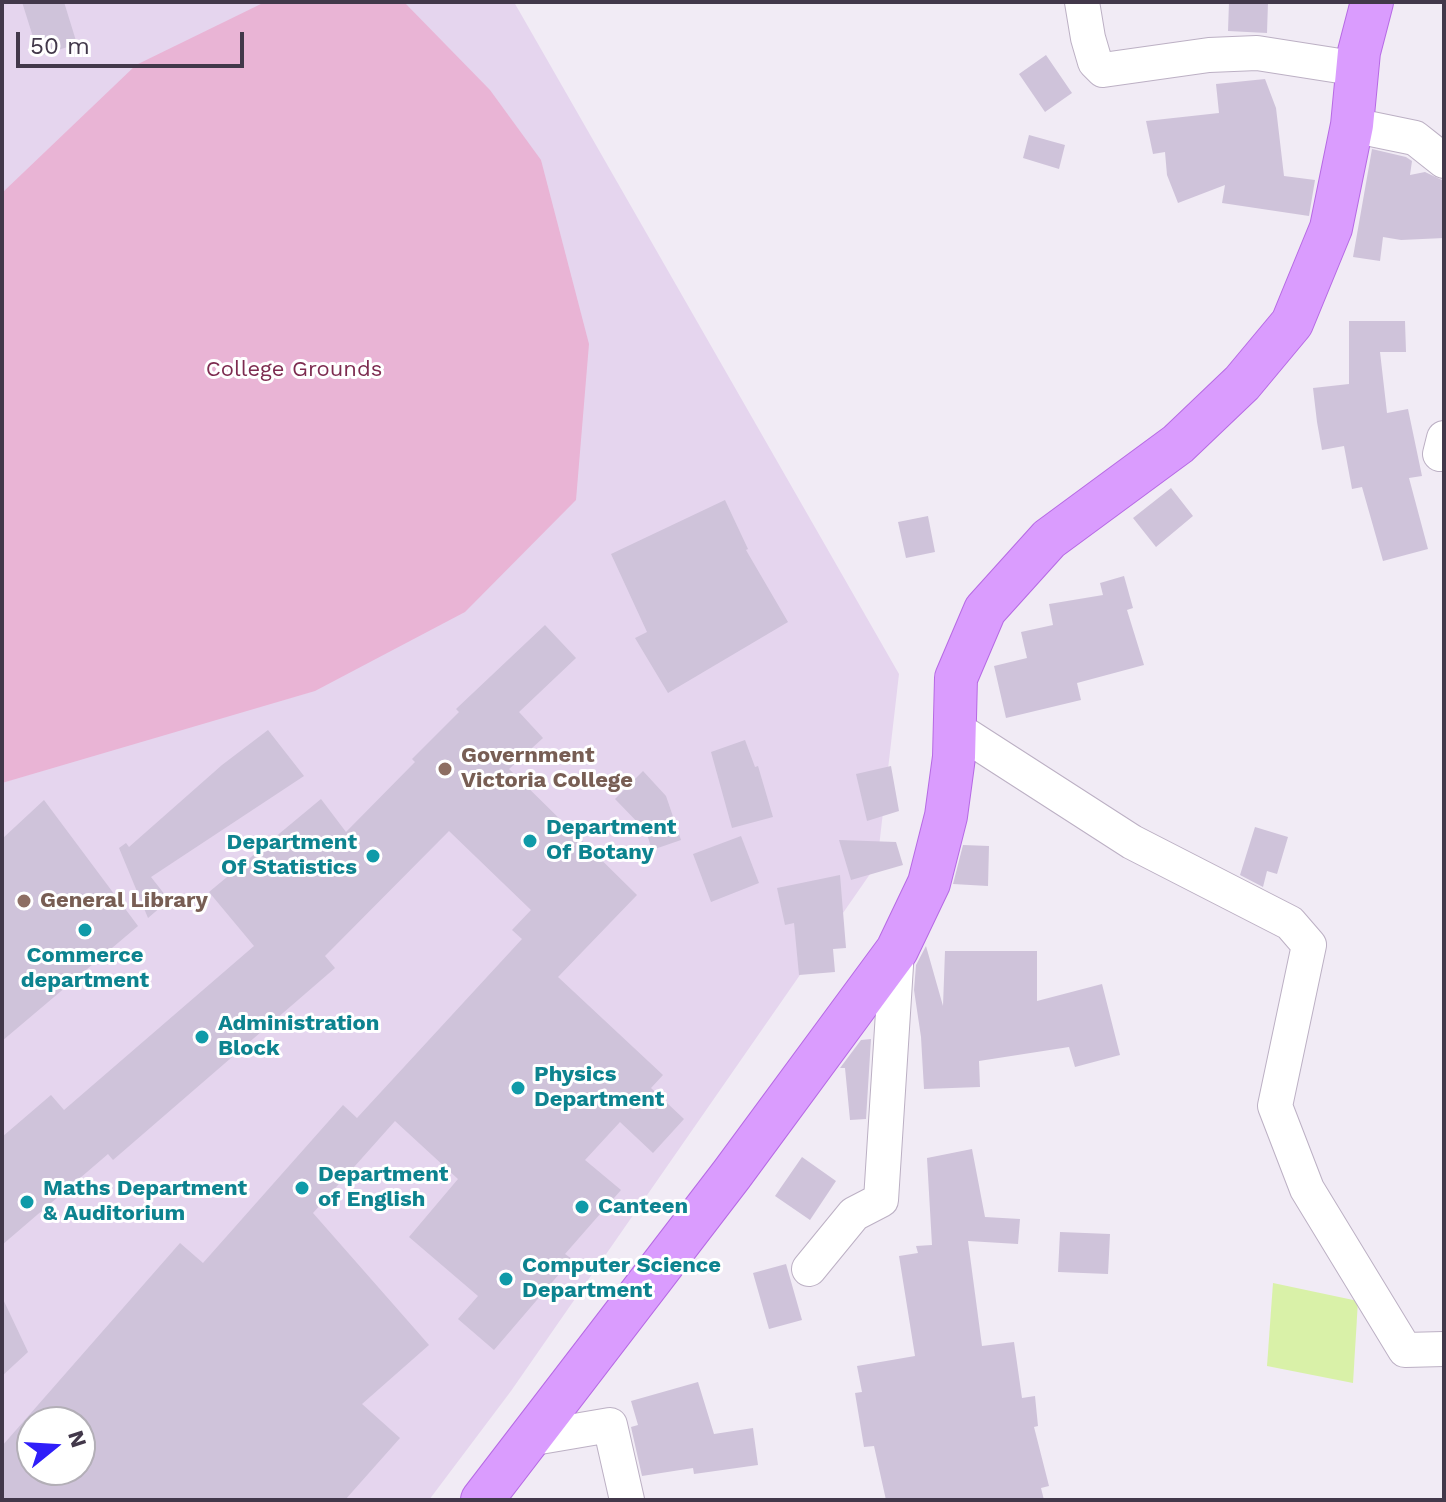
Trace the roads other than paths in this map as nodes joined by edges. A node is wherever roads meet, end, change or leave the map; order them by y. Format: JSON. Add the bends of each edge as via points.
{"nodes":[{"id":1,"x":1082,"y":2,"type":"edge"},
{"id":2,"x":1372,"y":2,"type":"edge"},
{"id":3,"x":1359,"y":69,"type":"junction"},
{"id":4,"x":1352,"y":125,"type":"junction"},
{"id":5,"x":1444,"y":161,"type":"edge"},
{"id":6,"x":955,"y":728,"type":"junction"},
{"id":7,"x":897,"y":950,"type":"junction"},
{"id":8,"x":809,"y":1269,"type":"dead end"},
{"id":9,"x":1444,"y":1349,"type":"edge"},
{"id":10,"x":528,"y":1439,"type":"junction"},
{"id":11,"x":482,"y":1500,"type":"edge"},
{"id":12,"x":627,"y":1500,"type":"edge"}],
"edges":[{"from":1,"to":3,"type":"street","via":[[1095,62],[1103,70],[1257,53]]},
{"from":2,"to":3,"type":"main road"},
{"from":3,"to":4,"type":"main road"},
{"from":4,"to":5,"type":"street","via":[[1415,138]]},
{"from":4,"to":6,"type":"main road","via":[[1331,228],[1292,323],[1242,383],[1178,444],[1049,539],[985,610],[956,678]]},
{"from":6,"to":7,"type":"main road","via":[[946,816],[929,883]]},
{"from":6,"to":9,"type":"street","via":[[1132,842],[1290,923],[1309,945],[1275,1106],[1307,1189],[1405,1350]]},
{"from":7,"to":8,"type":"street","via":[[881,1200],[854,1214]]},
{"from":7,"to":10,"type":"main road"},
{"from":10,"to":11,"type":"main road"},
{"from":10,"to":12,"type":"street","via":[[610,1425]]}]}
